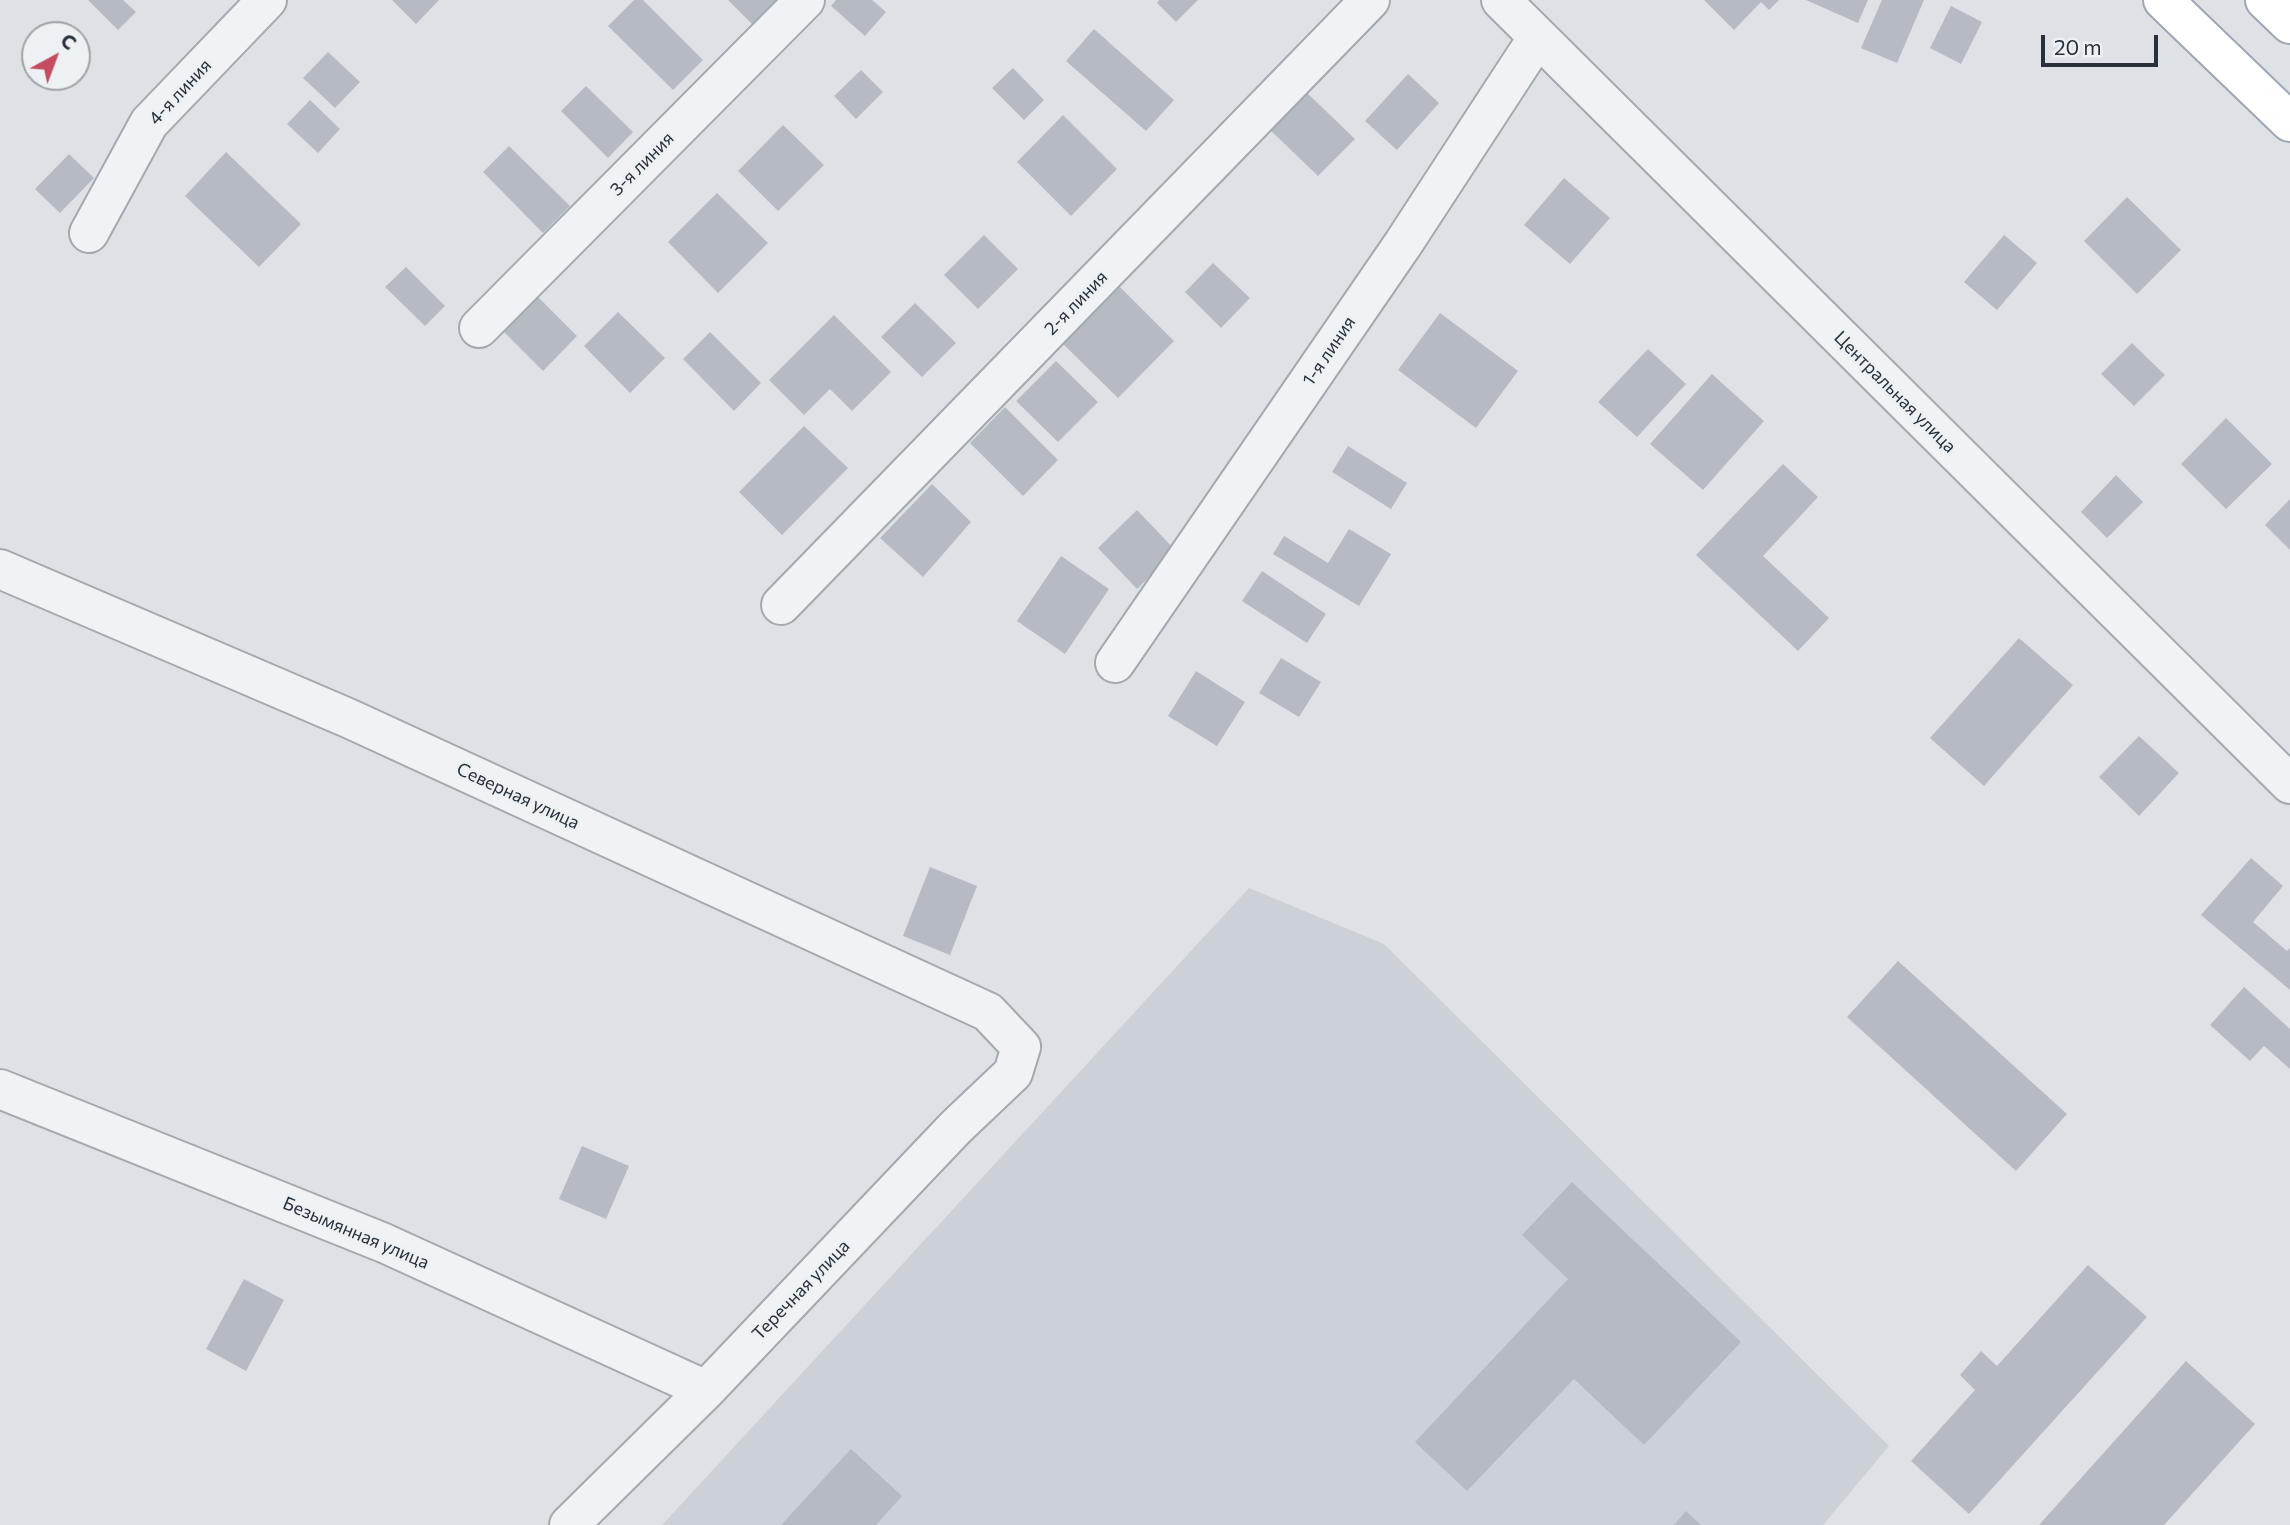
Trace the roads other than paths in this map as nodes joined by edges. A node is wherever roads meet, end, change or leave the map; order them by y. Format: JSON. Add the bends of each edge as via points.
{"nodes":[{"id":1,"x":267,"y":0,"type":"edge"},
{"id":2,"x":805,"y":0,"type":"edge"},
{"id":3,"x":1370,"y":0,"type":"edge"},
{"id":4,"x":1500,"y":0,"type":"edge"},
{"id":5,"x":2163,"y":0,"type":"edge"},
{"id":6,"x":2264,"y":0,"type":"edge"},
{"id":7,"x":2290,"y":24,"type":"edge"},
{"id":8,"x":1538,"y":37,"type":"junction"},
{"id":9,"x":2290,"y":122,"type":"edge"},
{"id":10,"x":89,"y":233,"type":"dead end"},
{"id":11,"x":479,"y":328,"type":"dead end"},
{"id":12,"x":0,"y":569,"type":"edge"},
{"id":13,"x":781,"y":605,"type":"dead end"},
{"id":14,"x":1115,"y":663,"type":"dead end"},
{"id":15,"x":2290,"y":783,"type":"edge"},
{"id":16,"x":1021,"y":1047,"type":"joint"},
{"id":17,"x":0,"y":1089,"type":"edge"},
{"id":18,"x":706,"y":1390,"type":"junction"},
{"id":19,"x":569,"y":1525,"type":"edge"}],
"edges":[{"from":1,"to":10,"type":"street","name":"4-я линия","via":[[149,123]]},
{"from":2,"to":11,"type":"street","name":"3-я линия"},
{"from":3,"to":13,"type":"street","name":"2-я линия"},
{"from":4,"to":8,"type":"street","name":"Центральная улица"},
{"from":5,"to":9,"type":"main road"},
{"from":6,"to":7,"type":"main road"},
{"from":8,"to":14,"type":"street","name":"1-я линия","via":[[1403,244]]},
{"from":8,"to":15,"type":"street","name":"Центральная улица"},
{"from":12,"to":16,"type":"street","name":"Северная улица","via":[[361,724],[988,1012]]},
{"from":16,"to":18,"type":"street","name":"Теречная улица","via":[[1013,1073]]},
{"from":17,"to":18,"type":"street","name":"Безымянная улица","via":[[384,1243]]},
{"from":18,"to":19,"type":"street","name":"Теречная улица"}]}
